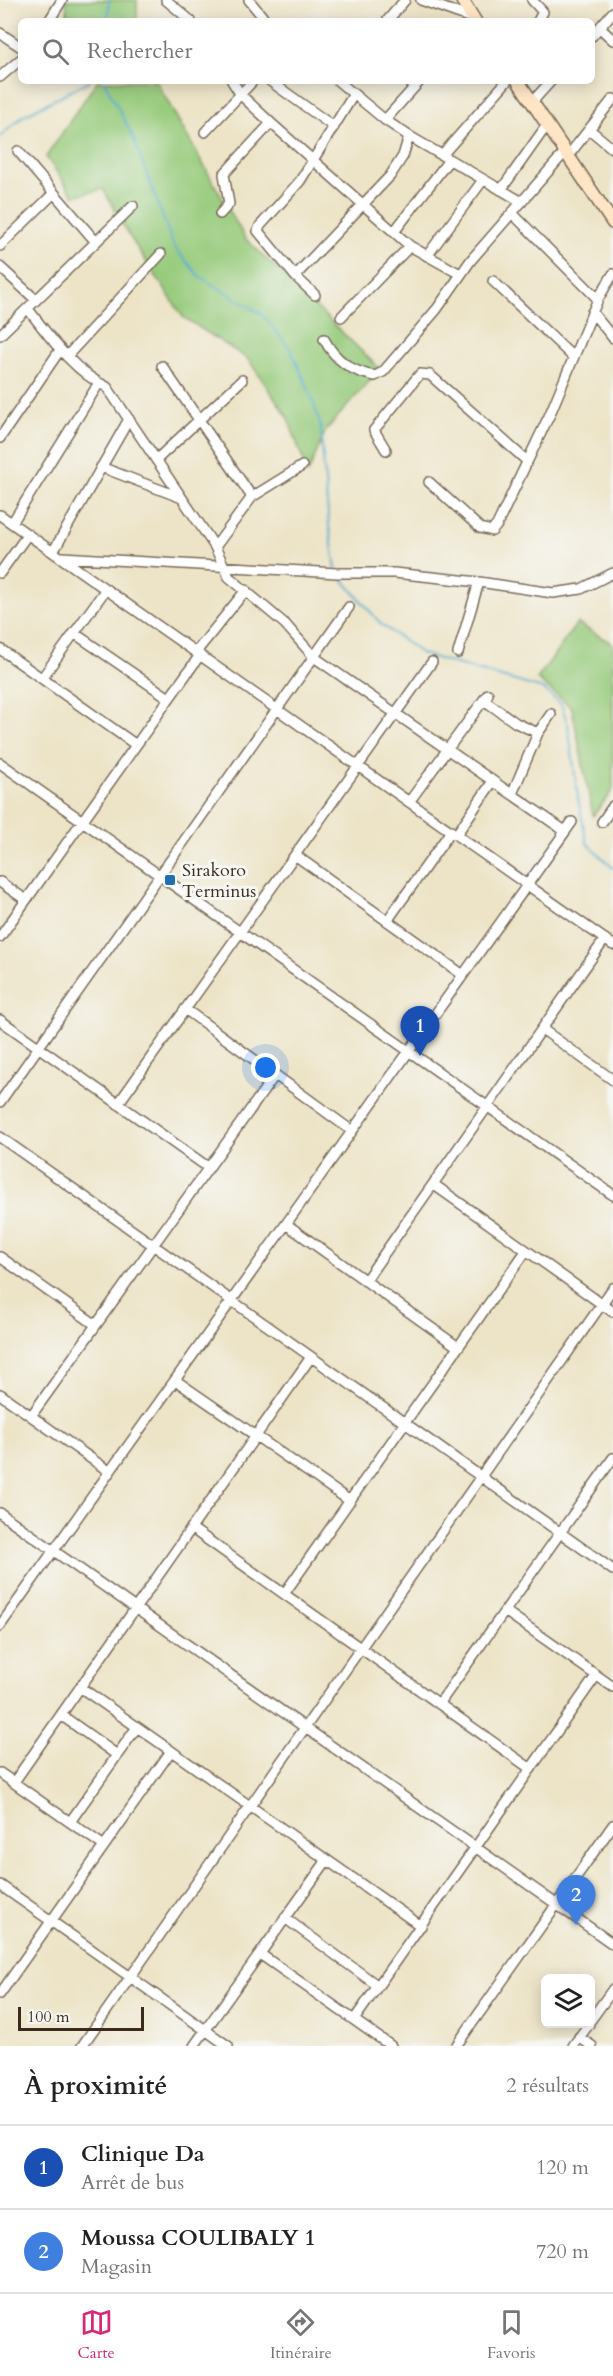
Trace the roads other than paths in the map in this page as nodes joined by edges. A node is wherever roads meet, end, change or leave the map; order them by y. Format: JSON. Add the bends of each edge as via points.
{"nodes":[{"id":1,"x":62,"y":0,"type":"edge"},
{"id":2,"x":166,"y":0,"type":"edge"},
{"id":3,"x":249,"y":0,"type":"edge"},
{"id":4,"x":405,"y":0,"type":"edge"},
{"id":5,"x":421,"y":0,"type":"edge"},
{"id":6,"x":462,"y":0,"type":"edge"},
{"id":7,"x":531,"y":0,"type":"edge"},
{"id":8,"x":613,"y":12,"type":"edge"},
{"id":9,"x":51,"y":18,"type":"edge"},
{"id":10,"x":187,"y":18,"type":"edge"},
{"id":11,"x":264,"y":18,"type":"edge"},
{"id":12,"x":390,"y":18,"type":"edge"},
{"id":13,"x":469,"y":18,"type":"edge"},
{"id":14,"x":473,"y":18,"type":"edge"},
{"id":15,"x":540,"y":18,"type":"edge"},
{"id":16,"x":600,"y":28,"type":"junction"},
{"id":17,"x":0,"y":33,"type":"edge"},
{"id":18,"x":595,"y":33,"type":"edge"},
{"id":19,"x":613,"y":40,"type":"edge"},
{"id":20,"x":18,"y":45,"type":"edge"},
{"id":21,"x":18,"y":62,"type":"edge"},
{"id":22,"x":0,"y":77,"type":"edge"},
{"id":23,"x":234,"y":84,"type":"edge"},
{"id":24,"x":250,"y":84,"type":"edge"},
{"id":25,"x":274,"y":84,"type":"edge"},
{"id":26,"x":342,"y":84,"type":"edge"},
{"id":27,"x":417,"y":84,"type":"edge"},
{"id":28,"x":505,"y":84,"type":"edge"},
{"id":29,"x":520,"y":84,"type":"edge"},
{"id":30,"x":548,"y":84,"type":"edge"},
{"id":31,"x":241,"y":94,"type":"junction"},
{"id":32,"x":354,"y":94,"type":"junction"},
{"id":33,"x":613,"y":99,"type":"edge"},
{"id":34,"x":532,"y":102,"type":"junction"},
{"id":35,"x":385,"y":120,"type":"junction"},
{"id":36,"x":271,"y":123,"type":"junction"},
{"id":37,"x":547,"y":125,"type":"junction"},
{"id":38,"x":334,"y":127,"type":"junction"},
{"id":39,"x":589,"y":129,"type":"junction"},
{"id":40,"x":205,"y":132,"type":"dead end"},
{"id":41,"x":409,"y":136,"type":"junction"},
{"id":42,"x":613,"y":149,"type":"edge"},
{"id":43,"x":18,"y":151,"type":"dead end"},
{"id":44,"x":567,"y":154,"type":"junction"},
{"id":45,"x":445,"y":157,"type":"junction"},
{"id":46,"x":312,"y":160,"type":"junction"},
{"id":47,"x":483,"y":180,"type":"junction"},
{"id":48,"x":501,"y":190,"type":"junction"},
{"id":49,"x":54,"y":193,"type":"junction"},
{"id":50,"x":522,"y":202,"type":"junction"},
{"id":51,"x":364,"y":205,"type":"junction"},
{"id":52,"x":133,"y":206,"type":"dead end"},
{"id":53,"x":512,"y":213,"type":"junction"},
{"id":54,"x":220,"y":214,"type":"dead end"},
{"id":55,"x":613,"y":223,"type":"edge"},
{"id":56,"x":394,"y":232,"type":"junction"},
{"id":57,"x":96,"y":242,"type":"junction"},
{"id":58,"x":0,"y":246,"type":"edge"},
{"id":59,"x":410,"y":246,"type":"junction"},
{"id":60,"x":161,"y":254,"type":"dead end"},
{"id":61,"x":427,"y":256,"type":"junction"},
{"id":62,"x":0,"y":267,"type":"edge"},
{"id":63,"x":460,"y":274,"type":"junction"},
{"id":64,"x":613,"y":274,"type":"edge"},
{"id":65,"x":295,"y":276,"type":"junction"},
{"id":66,"x":493,"y":281,"type":"dead end"},
{"id":67,"x":315,"y":295,"type":"dead end"},
{"id":68,"x":598,"y":299,"type":"junction"},
{"id":69,"x":36,"y":300,"type":"junction"},
{"id":70,"x":28,"y":309,"type":"junction"},
{"id":71,"x":592,"y":312,"type":"junction"},
{"id":72,"x":340,"y":317,"type":"dead end"},
{"id":73,"x":0,"y":335,"type":"edge"},
{"id":74,"x":613,"y":338,"type":"edge"},
{"id":75,"x":324,"y":339,"type":"dead end"},
{"id":76,"x":64,"y":353,"type":"junction"},
{"id":77,"x":573,"y":357,"type":"junction"},
{"id":78,"x":162,"y":366,"type":"dead end"},
{"id":79,"x":242,"y":380,"type":"dead end"},
{"id":80,"x":99,"y":383,"type":"junction"},
{"id":81,"x":129,"y":419,"type":"junction"},
{"id":82,"x":199,"y":420,"type":"junction"},
{"id":83,"x":0,"y":438,"type":"edge"},
{"id":84,"x":386,"y":450,"type":"dead end"},
{"id":85,"x":156,"y":460,"type":"junction"},
{"id":86,"x":527,"y":461,"type":"junction"},
{"id":87,"x":302,"y":466,"type":"dead end"},
{"id":88,"x":101,"y":467,"type":"junction"},
{"id":89,"x":429,"y":482,"type":"dead end"},
{"id":90,"x":252,"y":497,"type":"junction"},
{"id":91,"x":182,"y":498,"type":"junction"},
{"id":92,"x":0,"y":515,"type":"edge"},
{"id":93,"x":12,"y":523,"type":"junction"},
{"id":94,"x":28,"y":534,"type":"junction"},
{"id":95,"x":215,"y":548,"type":"junction"},
{"id":96,"x":56,"y":554,"type":"junction"},
{"id":97,"x":224,"y":567,"type":"junction"},
{"id":98,"x":0,"y":573,"type":"edge"},
{"id":99,"x":613,"y":573,"type":"edge"},
{"id":100,"x":479,"y":582,"type":"junction"},
{"id":101,"x":106,"y":589,"type":"junction"},
{"id":102,"x":246,"y":590,"type":"junction"},
{"id":103,"x":349,"y":607,"type":"dead end"},
{"id":104,"x":74,"y":633,"type":"junction"},
{"id":105,"x":0,"y":649,"type":"edge"},
{"id":106,"x":458,"y":653,"type":"dead end"},
{"id":107,"x":198,"y":654,"type":"junction"},
{"id":108,"x":314,"y":657,"type":"junction"},
{"id":109,"x":432,"y":662,"type":"dead end"},
{"id":110,"x":42,"y":678,"type":"junction"},
{"id":111,"x":169,"y":698,"type":"junction"},
{"id":112,"x":277,"y":709,"type":"junction"},
{"id":113,"x":396,"y":714,"type":"junction"},
{"id":114,"x":551,"y":714,"type":"dead end"},
{"id":115,"x":538,"y":733,"type":"junction"},
{"id":116,"x":136,"y":745,"type":"junction"},
{"id":117,"x":449,"y":750,"type":"junction"},
{"id":118,"x":0,"y":763,"type":"edge"},
{"id":119,"x":358,"y":766,"type":"junction"},
{"id":120,"x":493,"y":781,"type":"junction"},
{"id":121,"x":512,"y":794,"type":"junction"},
{"id":122,"x":409,"y":802,"type":"junction"},
{"id":123,"x":613,"y":806,"type":"edge"},
{"id":124,"x":82,"y":821,"type":"junction"},
{"id":125,"x":572,"y":822,"type":"dead end"},
{"id":126,"x":602,"y":822,"type":"dead end"},
{"id":127,"x":566,"y":831,"type":"junction"},
{"id":128,"x":454,"y":833,"type":"junction"},
{"id":129,"x":295,"y":855,"type":"junction"},
{"id":130,"x":159,"y":876,"type":"junction"},
{"id":131,"x":0,"y":882,"type":"edge"},
{"id":132,"x":527,"y":885,"type":"junction"},
{"id":133,"x":26,"y":900,"type":"junction"},
{"id":134,"x":387,"y":921,"type":"junction"},
{"id":135,"x":240,"y":932,"type":"junction"},
{"id":136,"x":0,"y":937,"type":"edge"},
{"id":137,"x":609,"y":942,"type":"edge"},
{"id":138,"x":463,"y":975,"type":"junction"},
{"id":139,"x":185,"y":1010,"type":"junction"},
{"id":140,"x":0,"y":1020,"type":"edge"},
{"id":141,"x":542,"y":1029,"type":"junction"},
{"id":142,"x":38,"y":1047,"type":"junction"},
{"id":143,"x":409,"y":1051,"type":"junction"},
{"id":144,"x":275,"y":1075,"type":"junction"},
{"id":145,"x":613,"y":1080,"type":"edge"},
{"id":146,"x":0,"y":1102,"type":"edge"},
{"id":147,"x":118,"y":1104,"type":"junction"},
{"id":148,"x":487,"y":1106,"type":"junction"},
{"id":149,"x":352,"y":1131,"type":"junction"},
{"id":150,"x":0,"y":1137,"type":"edge"},
{"id":151,"x":209,"y":1168,"type":"junction"},
{"id":152,"x":433,"y":1184,"type":"junction"},
{"id":153,"x":613,"y":1195,"type":"edge"},
{"id":154,"x":286,"y":1224,"type":"junction"},
{"id":155,"x":154,"y":1245,"type":"junction"},
{"id":156,"x":526,"y":1251,"type":"junction"},
{"id":157,"x":1,"y":1261,"type":"edge"},
{"id":158,"x":365,"y":1281,"type":"junction"},
{"id":159,"x":613,"y":1288,"type":"edge"},
{"id":160,"x":232,"y":1300,"type":"junction"},
{"id":161,"x":602,"y":1304,"type":"junction"},
{"id":162,"x":613,"y":1312,"type":"edge"},
{"id":163,"x":96,"y":1325,"type":"junction"},
{"id":164,"x":458,"y":1347,"type":"junction"},
{"id":165,"x":311,"y":1357,"type":"junction"},
{"id":166,"x":175,"y":1380,"type":"junction"},
{"id":167,"x":0,"y":1394,"type":"edge"},
{"id":168,"x":31,"y":1416,"type":"junction"},
{"id":169,"x":405,"y":1423,"type":"junction"},
{"id":170,"x":256,"y":1436,"type":"junction"},
{"id":171,"x":613,"y":1458,"type":"edge"},
{"id":172,"x":110,"y":1472,"type":"junction"},
{"id":173,"x":481,"y":1477,"type":"junction"},
{"id":174,"x":350,"y":1501,"type":"junction"},
{"id":175,"x":0,"y":1513,"type":"edge"},
{"id":176,"x":191,"y":1528,"type":"junction"},
{"id":177,"x":560,"y":1533,"type":"junction"},
{"id":178,"x":54,"y":1551,"type":"junction"},
{"id":179,"x":613,"y":1570,"type":"edge"},
{"id":180,"x":284,"y":1594,"type":"junction"},
{"id":181,"x":135,"y":1608,"type":"junction"},
{"id":182,"x":505,"y":1611,"type":"junction"},
{"id":183,"x":0,"y":1626,"type":"edge"},
{"id":184,"x":360,"y":1648,"type":"junction"},
{"id":185,"x":596,"y":1676,"type":"junction"},
{"id":186,"x":80,"y":1687,"type":"junction"},
{"id":187,"x":613,"y":1688,"type":"edge"},
{"id":188,"x":439,"y":1704,"type":"junction"},
{"id":189,"x":61,"y":1714,"type":"junction"},
{"id":190,"x":137,"y":1727,"type":"junction"},
{"id":191,"x":305,"y":1727,"type":"junction"},
{"id":192,"x":171,"y":1751,"type":"junction"},
{"id":193,"x":117,"y":1755,"type":"junction"},
{"id":194,"x":531,"y":1769,"type":"junction"},
{"id":195,"x":0,"y":1773,"type":"edge"},
{"id":196,"x":14,"y":1782,"type":"junction"},
{"id":197,"x":250,"y":1806,"type":"junction"},
{"id":198,"x":70,"y":1822,"type":"junction"},
{"id":199,"x":613,"y":1825,"type":"edge"},
{"id":200,"x":104,"y":1846,"type":"junction"},
{"id":201,"x":476,"y":1847,"type":"junction"},
{"id":202,"x":327,"y":1860,"type":"junction"},
{"id":203,"x":0,"y":1885,"type":"edge"},
{"id":204,"x":556,"y":1904,"type":"junction"},
{"id":205,"x":285,"y":1918,"type":"junction"},
{"id":206,"x":51,"y":1921,"type":"junction"},
{"id":207,"x":421,"y":1926,"type":"junction"},
{"id":208,"x":613,"y":1944,"type":"edge"},
{"id":209,"x":260,"y":1954,"type":"junction"},
{"id":210,"x":130,"y":1977,"type":"junction"},
{"id":211,"x":378,"y":1986,"type":"junction"},
{"id":212,"x":613,"y":1989,"type":"edge"},
{"id":213,"x":0,"y":1994,"type":"edge"},
{"id":214,"x":595,"y":2015,"type":"edge"},
{"id":215,"x":354,"y":2020,"type":"junction"},
{"id":216,"x":586,"y":2028,"type":"edge"},
{"id":217,"x":205,"y":2030,"type":"junction"},
{"id":218,"x":579,"y":2037,"type":"junction"},
{"id":219,"x":82,"y":2046,"type":"edge"},
{"id":220,"x":194,"y":2046,"type":"edge"},
{"id":221,"x":228,"y":2046,"type":"edge"},
{"id":222,"x":391,"y":2046,"type":"edge"},
{"id":223,"x":456,"y":2046,"type":"edge"},
{"id":224,"x":573,"y":2046,"type":"edge"},
{"id":225,"x":592,"y":2046,"type":"edge"}],
"edges":[{"from":1,"to":9,"type":"street"},
{"from":2,"to":10,"type":"street"},
{"from":3,"to":11,"type":"street"},
{"from":4,"to":12,"type":"street"},
{"from":5,"to":13,"type":"street"},
{"from":6,"to":14,"type":"street"},
{"from":7,"to":15,"type":"street","via":[[543,12]]},
{"from":8,"to":16,"type":"street"},
{"from":16,"to":18,"type":"street"},
{"from":16,"to":19,"type":"street"},
{"from":17,"to":20,"type":"street"},
{"from":21,"to":22,"type":"street"},
{"from":23,"to":31,"type":"street"},
{"from":24,"to":31,"type":"street"},
{"from":25,"to":38,"type":"street"},
{"from":26,"to":32,"type":"street"},
{"from":27,"to":35,"type":"street"},
{"from":28,"to":45,"type":"street"},
{"from":29,"to":34,"type":"street"},
{"from":30,"to":34,"type":"street"},
{"from":31,"to":36,"type":"street"},
{"from":31,"to":40,"type":"street"},
{"from":32,"to":35,"type":"street"},
{"from":32,"to":38,"type":"street"},
{"from":33,"to":39,"type":"street"},
{"from":34,"to":37,"type":"street"},
{"from":35,"to":41,"type":"street"},
{"from":36,"to":46,"type":"street"},
{"from":36,"to":54,"type":"street","via":[[224,174],[229,204]]},
{"from":37,"to":44,"type":"street"},
{"from":37,"to":48,"type":"street"},
{"from":38,"to":46,"type":"street"},
{"from":39,"to":42,"type":"street"},
{"from":39,"to":44,"type":"street"},
{"from":41,"to":45,"type":"street"},
{"from":41,"to":51,"type":"street","via":[[403,156],[390,176]]},
{"from":43,"to":49,"type":"street"},
{"from":44,"to":50,"type":"street"},
{"from":44,"to":55,"type":"street"},
{"from":45,"to":47,"type":"street"},
{"from":45,"to":56,"type":"street"},
{"from":46,"to":51,"type":"street"},
{"from":46,"to":65,"type":"street","via":[[300,181],[258,231]]},
{"from":47,"to":48,"type":"street"},
{"from":47,"to":61,"type":"street"},
{"from":48,"to":50,"type":"street"},
{"from":49,"to":57,"type":"street"},
{"from":49,"to":58,"type":"street"},
{"from":50,"to":53,"type":"street"},
{"from":51,"to":56,"type":"street"},
{"from":51,"to":65,"type":"street"},
{"from":52,"to":57,"type":"street"},
{"from":53,"to":63,"type":"street"},
{"from":53,"to":68,"type":"street"},
{"from":56,"to":59,"type":"street"},
{"from":57,"to":69,"type":"street"},
{"from":59,"to":61,"type":"street"},
{"from":59,"to":72,"type":"street"},
{"from":60,"to":76,"type":"street"},
{"from":61,"to":63,"type":"street"},
{"from":62,"to":69,"type":"street"},
{"from":63,"to":75,"type":"street","via":[[436,309],[383,372],[375,376],[356,372],[342,363]]},
{"from":64,"to":68,"type":"street"},
{"from":65,"to":67,"type":"street"},
{"from":66,"to":77,"type":"street"},
{"from":68,"to":71,"type":"street"},
{"from":69,"to":70,"type":"street"},
{"from":70,"to":73,"type":"street"},
{"from":70,"to":76,"type":"street"},
{"from":71,"to":74,"type":"street"},
{"from":71,"to":77,"type":"street"},
{"from":76,"to":80,"type":"street"},
{"from":76,"to":83,"type":"street"},
{"from":77,"to":86,"type":"street"},
{"from":78,"to":82,"type":"street"},
{"from":79,"to":82,"type":"street"},
{"from":80,"to":81,"type":"street","via":[[107,387]]},
{"from":80,"to":93,"type":"street"},
{"from":81,"to":85,"type":"street"},
{"from":81,"to":88,"type":"street"},
{"from":82,"to":85,"type":"street"},
{"from":82,"to":90,"type":"street"},
{"from":84,"to":86,"type":"street","via":[[374,430],[423,373]]},
{"from":85,"to":91,"type":"street"},
{"from":86,"to":89,"type":"street","via":[[492,531],[480,528]]},
{"from":87,"to":90,"type":"street"},
{"from":88,"to":91,"type":"street"},
{"from":88,"to":96,"type":"street"},
{"from":90,"to":95,"type":"street"},
{"from":91,"to":95,"type":"street"},
{"from":92,"to":93,"type":"street"},
{"from":93,"to":94,"type":"street"},
{"from":94,"to":96,"type":"street"},
{"from":94,"to":98,"type":"street"},
{"from":95,"to":97,"type":"street"},
{"from":96,"to":97,"type":"street"},
{"from":96,"to":101,"type":"street"},
{"from":97,"to":100,"type":"street","via":[[394,573]]},
{"from":97,"to":102,"type":"street","via":[[229,577]]},
{"from":99,"to":100,"type":"street","via":[[581,589],[553,593]]},
{"from":100,"to":106,"type":"street"},
{"from":101,"to":104,"type":"street"},
{"from":101,"to":107,"type":"street"},
{"from":102,"to":107,"type":"street"},
{"from":102,"to":108,"type":"street","via":[[285,624]]},
{"from":103,"to":108,"type":"street"},
{"from":104,"to":110,"type":"street"},
{"from":104,"to":111,"type":"street"},
{"from":105,"to":110,"type":"street"},
{"from":107,"to":111,"type":"street"},
{"from":107,"to":112,"type":"street"},
{"from":108,"to":112,"type":"street"},
{"from":108,"to":113,"type":"street"},
{"from":109,"to":113,"type":"street"},
{"from":110,"to":116,"type":"street"},
{"from":111,"to":116,"type":"street"},
{"from":112,"to":119,"type":"street"},
{"from":112,"to":130,"type":"street"},
{"from":113,"to":117,"type":"street"},
{"from":113,"to":119,"type":"street"},
{"from":114,"to":115,"type":"street"},
{"from":115,"to":117,"type":"street","via":[[516,723],[486,697]]},
{"from":115,"to":121,"type":"street"},
{"from":116,"to":124,"type":"street"},
{"from":117,"to":120,"type":"street"},
{"from":117,"to":122,"type":"street"},
{"from":118,"to":124,"type":"street"},
{"from":119,"to":122,"type":"street"},
{"from":119,"to":129,"type":"street"},
{"from":120,"to":121,"type":"street"},
{"from":120,"to":128,"type":"street"},
{"from":121,"to":127,"type":"street"},
{"from":122,"to":128,"type":"street"},
{"from":123,"to":126,"type":"street"},
{"from":124,"to":130,"type":"street"},
{"from":124,"to":133,"type":"street"},
{"from":125,"to":127,"type":"street"},
{"from":127,"to":132,"type":"street"},
{"from":128,"to":132,"type":"street"},
{"from":128,"to":134,"type":"street"},
{"from":129,"to":134,"type":"street"},
{"from":129,"to":135,"type":"street"},
{"from":130,"to":135,"type":"street"},
{"from":130,"to":142,"type":"street"},
{"from":131,"to":133,"type":"street"},
{"from":132,"to":137,"type":"street"},
{"from":132,"to":138,"type":"street"},
{"from":133,"to":136,"type":"street"},
{"from":134,"to":138,"type":"street"},
{"from":135,"to":139,"type":"street"},
{"from":135,"to":143,"type":"street"},
{"from":137,"to":141,"type":"street"},
{"from":138,"to":143,"type":"street"},
{"from":139,"to":144,"type":"street"},
{"from":139,"to":147,"type":"street"},
{"from":140,"to":142,"type":"street"},
{"from":141,"to":145,"type":"street"},
{"from":141,"to":148,"type":"street"},
{"from":142,"to":146,"type":"street"},
{"from":142,"to":147,"type":"street"},
{"from":143,"to":148,"type":"street"},
{"from":143,"to":149,"type":"street"},
{"from":144,"to":149,"type":"street"},
{"from":144,"to":151,"type":"street"},
{"from":147,"to":151,"type":"street"},
{"from":148,"to":152,"type":"street"},
{"from":148,"to":153,"type":"street"},
{"from":149,"to":154,"type":"street"},
{"from":150,"to":155,"type":"street"},
{"from":151,"to":155,"type":"street"},
{"from":152,"to":156,"type":"street"},
{"from":152,"to":158,"type":"street"},
{"from":154,"to":158,"type":"street"},
{"from":154,"to":160,"type":"street"},
{"from":155,"to":160,"type":"street"},
{"from":155,"to":163,"type":"street"},
{"from":156,"to":161,"type":"street"},
{"from":156,"to":164,"type":"street"},
{"from":157,"to":163,"type":"street"},
{"from":158,"to":164,"type":"street"},
{"from":159,"to":161,"type":"street"},
{"from":160,"to":165,"type":"street"},
{"from":160,"to":166,"type":"street"},
{"from":161,"to":162,"type":"street"},
{"from":161,"to":173,"type":"street"},
{"from":163,"to":168,"type":"street"},
{"from":164,"to":169,"type":"street"},
{"from":165,"to":169,"type":"street"},
{"from":165,"to":170,"type":"street"},
{"from":166,"to":170,"type":"street"},
{"from":166,"to":172,"type":"street"},
{"from":167,"to":168,"type":"street"},
{"from":168,"to":172,"type":"street"},
{"from":169,"to":173,"type":"street"},
{"from":169,"to":174,"type":"street"},
{"from":170,"to":174,"type":"street"},
{"from":170,"to":176,"type":"street"},
{"from":171,"to":177,"type":"street"},
{"from":172,"to":178,"type":"street"},
{"from":173,"to":177,"type":"street"},
{"from":173,"to":184,"type":"street"},
{"from":174,"to":180,"type":"street"},
{"from":175,"to":178,"type":"street"},
{"from":176,"to":180,"type":"street"},
{"from":176,"to":181,"type":"street"},
{"from":177,"to":179,"type":"street"},
{"from":177,"to":182,"type":"street"},
{"from":178,"to":181,"type":"street"},
{"from":178,"to":183,"type":"street"},
{"from":180,"to":184,"type":"street"},
{"from":181,"to":186,"type":"street"},
{"from":181,"to":191,"type":"street"},
{"from":182,"to":185,"type":"street"},
{"from":182,"to":188,"type":"street"},
{"from":184,"to":188,"type":"street"},
{"from":184,"to":191,"type":"street"},
{"from":185,"to":187,"type":"street"},
{"from":185,"to":194,"type":"street"},
{"from":186,"to":189,"type":"street"},
{"from":186,"to":190,"type":"street"},
{"from":188,"to":194,"type":"street"},
{"from":189,"to":193,"type":"street"},
{"from":189,"to":196,"type":"street"},
{"from":190,"to":192,"type":"street"},
{"from":190,"to":193,"type":"street"},
{"from":191,"to":197,"type":"street"},
{"from":191,"to":201,"type":"street"},
{"from":192,"to":197,"type":"street"},
{"from":192,"to":200,"type":"street"},
{"from":193,"to":198,"type":"street"},
{"from":194,"to":201,"type":"street"},
{"from":195,"to":196,"type":"street"},
{"from":196,"to":198,"type":"street"},
{"from":197,"to":202,"type":"street"},
{"from":197,"to":210,"type":"street"},
{"from":198,"to":200,"type":"street"},
{"from":199,"to":204,"type":"street"},
{"from":200,"to":206,"type":"street"},
{"from":201,"to":204,"type":"street"},
{"from":201,"to":207,"type":"street"},
{"from":202,"to":205,"type":"street"},
{"from":202,"to":207,"type":"street"},
{"from":203,"to":206,"type":"street"},
{"from":204,"to":208,"type":"street"},
{"from":204,"to":223,"type":"street"},
{"from":205,"to":209,"type":"street"},
{"from":205,"to":211,"type":"street"},
{"from":206,"to":210,"type":"street"},
{"from":206,"to":213,"type":"street"},
{"from":207,"to":211,"type":"street"},
{"from":209,"to":215,"type":"street"},
{"from":209,"to":217,"type":"street"},
{"from":210,"to":217,"type":"street"},
{"from":210,"to":219,"type":"street"},
{"from":211,"to":215,"type":"street"},
{"from":212,"to":214,"type":"street"},
{"from":215,"to":222,"type":"street"},
{"from":216,"to":218,"type":"street"},
{"from":217,"to":220,"type":"street"},
{"from":217,"to":221,"type":"street"},
{"from":218,"to":224,"type":"street"},
{"from":218,"to":225,"type":"street"}]}
